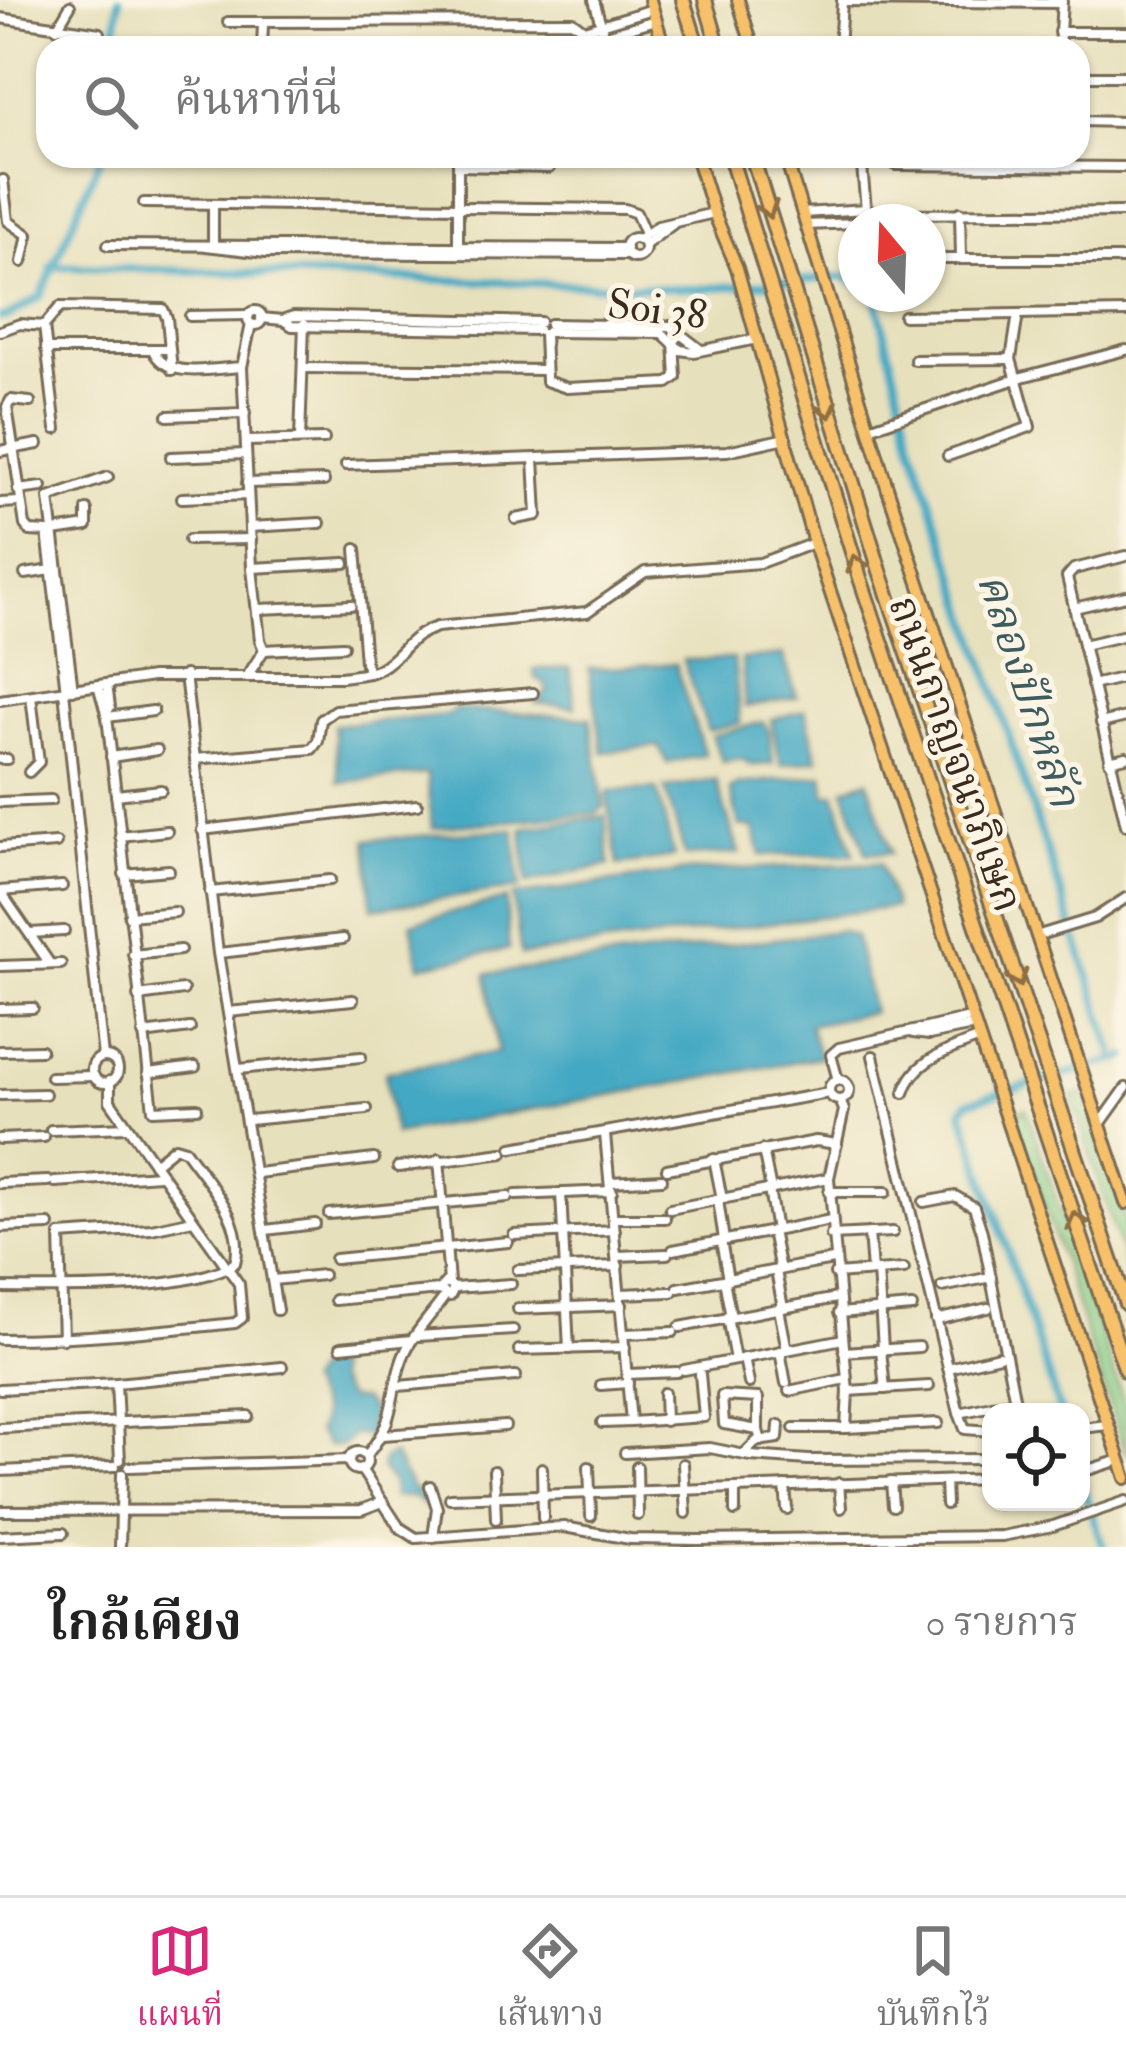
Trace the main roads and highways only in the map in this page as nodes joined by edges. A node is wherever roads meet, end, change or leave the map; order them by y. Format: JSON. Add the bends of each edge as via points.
{"nodes":[{"id":1,"x":683,"y":0,"type":"edge"},
{"id":2,"x":705,"y":0,"type":"edge"},
{"id":3,"x":738,"y":0,"type":"edge"},
{"id":4,"x":694,"y":36,"type":"edge"},
{"id":5,"x":716,"y":36,"type":"edge"},
{"id":6,"x":749,"y":36,"type":"edge"},
{"id":7,"x":700,"y":168,"type":"edge"},
{"id":8,"x":734,"y":168,"type":"edge"},
{"id":9,"x":756,"y":168,"type":"edge"},
{"id":10,"x":789,"y":168,"type":"edge"},
{"id":11,"x":1126,"y":1202,"type":"edge"},
{"id":12,"x":1126,"y":1304,"type":"edge"},
{"id":13,"x":1126,"y":1371,"type":"edge"},
{"id":14,"x":1126,"y":1478,"type":"edge"}],
"edges":[{"from":1,"to":4,"type":"highway"},
{"from":2,"to":5,"type":"highway"},
{"from":3,"to":6,"type":"main road"},
{"from":7,"to":14,"type":"main road","via":[[814,543]]},
{"from":13,"to":8,"type":"highway","name":"ถนนกาญจนาภิเษก","one_way":true,"via":[[860,578]]},
{"from":9,"to":12,"type":"highway","name":"ถนนกาญจนาภิเษก","one_way":true,"via":[[880,572]]},
{"from":10,"to":11,"type":"main road"}]}
